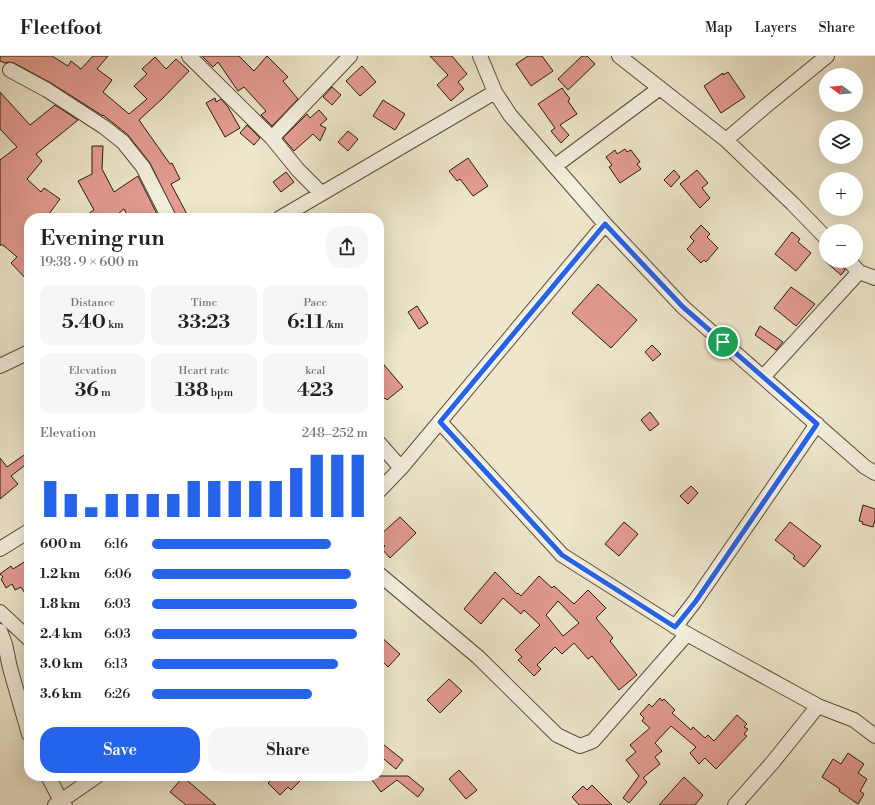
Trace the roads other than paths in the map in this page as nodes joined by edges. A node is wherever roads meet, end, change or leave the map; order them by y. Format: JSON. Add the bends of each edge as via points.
{"nodes":[{"id":1,"x":189,"y":56,"type":"edge"},
{"id":2,"x":350,"y":56,"type":"edge"},
{"id":3,"x":480,"y":56,"type":"edge"},
{"id":4,"x":619,"y":56,"type":"edge"},
{"id":5,"x":827,"y":56,"type":"edge"},
{"id":6,"x":10,"y":70,"type":"dead end"},
{"id":7,"x":660,"y":88,"type":"junction"},
{"id":8,"x":495,"y":92,"type":"junction"},
{"id":9,"x":272,"y":138,"type":"junction"},
{"id":10,"x":726,"y":140,"type":"junction"},
{"id":11,"x":555,"y":166,"type":"junction"},
{"id":12,"x":321,"y":193,"type":"junction"},
{"id":13,"x":166,"y":213,"type":"edge"},
{"id":14,"x":288,"y":213,"type":"edge"},
{"id":15,"x":605,"y":224,"type":"junction"},
{"id":16,"x":819,"y":231,"type":"edge"},
{"id":17,"x":855,"y":268,"type":"edge"},
{"id":18,"x":859,"y":272,"type":"junction"},
{"id":19,"x":875,"y":278,"type":"edge"},
{"id":20,"x":24,"y":354,"type":"edge"},
{"id":21,"x":0,"y":366,"type":"edge"},
{"id":22,"x":763,"y":377,"type":"junction"},
{"id":23,"x":440,"y":422,"type":"junction"},
{"id":24,"x":817,"y":424,"type":"junction"},
{"id":25,"x":384,"y":449,"type":"edge"},
{"id":26,"x":401,"y":468,"type":"junction"},
{"id":27,"x":875,"y":473,"type":"edge"},
{"id":28,"x":384,"y":487,"type":"edge"},
{"id":29,"x":24,"y":534,"type":"edge"},
{"id":30,"x":0,"y":549,"type":"edge"},
{"id":31,"x":384,"y":578,"type":"edge"},
{"id":32,"x":0,"y":612,"type":"edge"},
{"id":33,"x":675,"y":627,"type":"junction"},
{"id":34,"x":0,"y":631,"type":"edge"},
{"id":35,"x":24,"y":634,"type":"edge"},
{"id":36,"x":687,"y":634,"type":"junction"},
{"id":37,"x":818,"y":706,"type":"junction"},
{"id":38,"x":24,"y":717,"type":"edge"},
{"id":39,"x":875,"y":736,"type":"edge"},
{"id":40,"x":50,"y":781,"type":"edge"},
{"id":41,"x":90,"y":781,"type":"edge"},
{"id":42,"x":60,"y":804,"type":"edge"},
{"id":43,"x":735,"y":805,"type":"edge"}],
"edges":[{"from":1,"to":9,"type":"street"},
{"from":2,"to":9,"type":"street"},
{"from":3,"to":8,"type":"street"},
{"from":4,"to":7,"type":"street"},
{"from":5,"to":10,"type":"street"},
{"from":6,"to":13,"type":"street","via":[[47,90],[123,142],[143,167]]},
{"from":7,"to":10,"type":"street"},
{"from":7,"to":11,"type":"street"},
{"from":8,"to":11,"type":"street","via":[[510,114]]},
{"from":8,"to":12,"type":"street"},
{"from":9,"to":12,"type":"street"},
{"from":10,"to":16,"type":"street"},
{"from":11,"to":15,"type":"street"},
{"from":12,"to":14,"type":"street"},
{"from":15,"to":22,"type":"street","via":[[683,307]]},
{"from":15,"to":23,"type":"street"},
{"from":17,"to":18,"type":"street"},
{"from":18,"to":19,"type":"street"},
{"from":18,"to":22,"type":"street"},
{"from":20,"to":21,"type":"street"},
{"from":22,"to":24,"type":"street"},
{"from":23,"to":26,"type":"street"},
{"from":23,"to":33,"type":"street","via":[[562,555]]},
{"from":24,"to":27,"type":"street"},
{"from":24,"to":33,"type":"street","via":[[696,601]]},
{"from":25,"to":26,"type":"street"},
{"from":26,"to":28,"type":"street"},
{"from":29,"to":30,"type":"street"},
{"from":31,"to":36,"type":"street","via":[[478,657],[557,735],[580,746],[593,741]]},
{"from":32,"to":35,"type":"street"},
{"from":33,"to":36,"type":"street"},
{"from":34,"to":38,"type":"street"},
{"from":36,"to":37,"type":"street"},
{"from":37,"to":39,"type":"street","via":[[854,720]]},
{"from":37,"to":43,"type":"street"},
{"from":40,"to":42,"type":"street"},
{"from":41,"to":42,"type":"street"}]}
